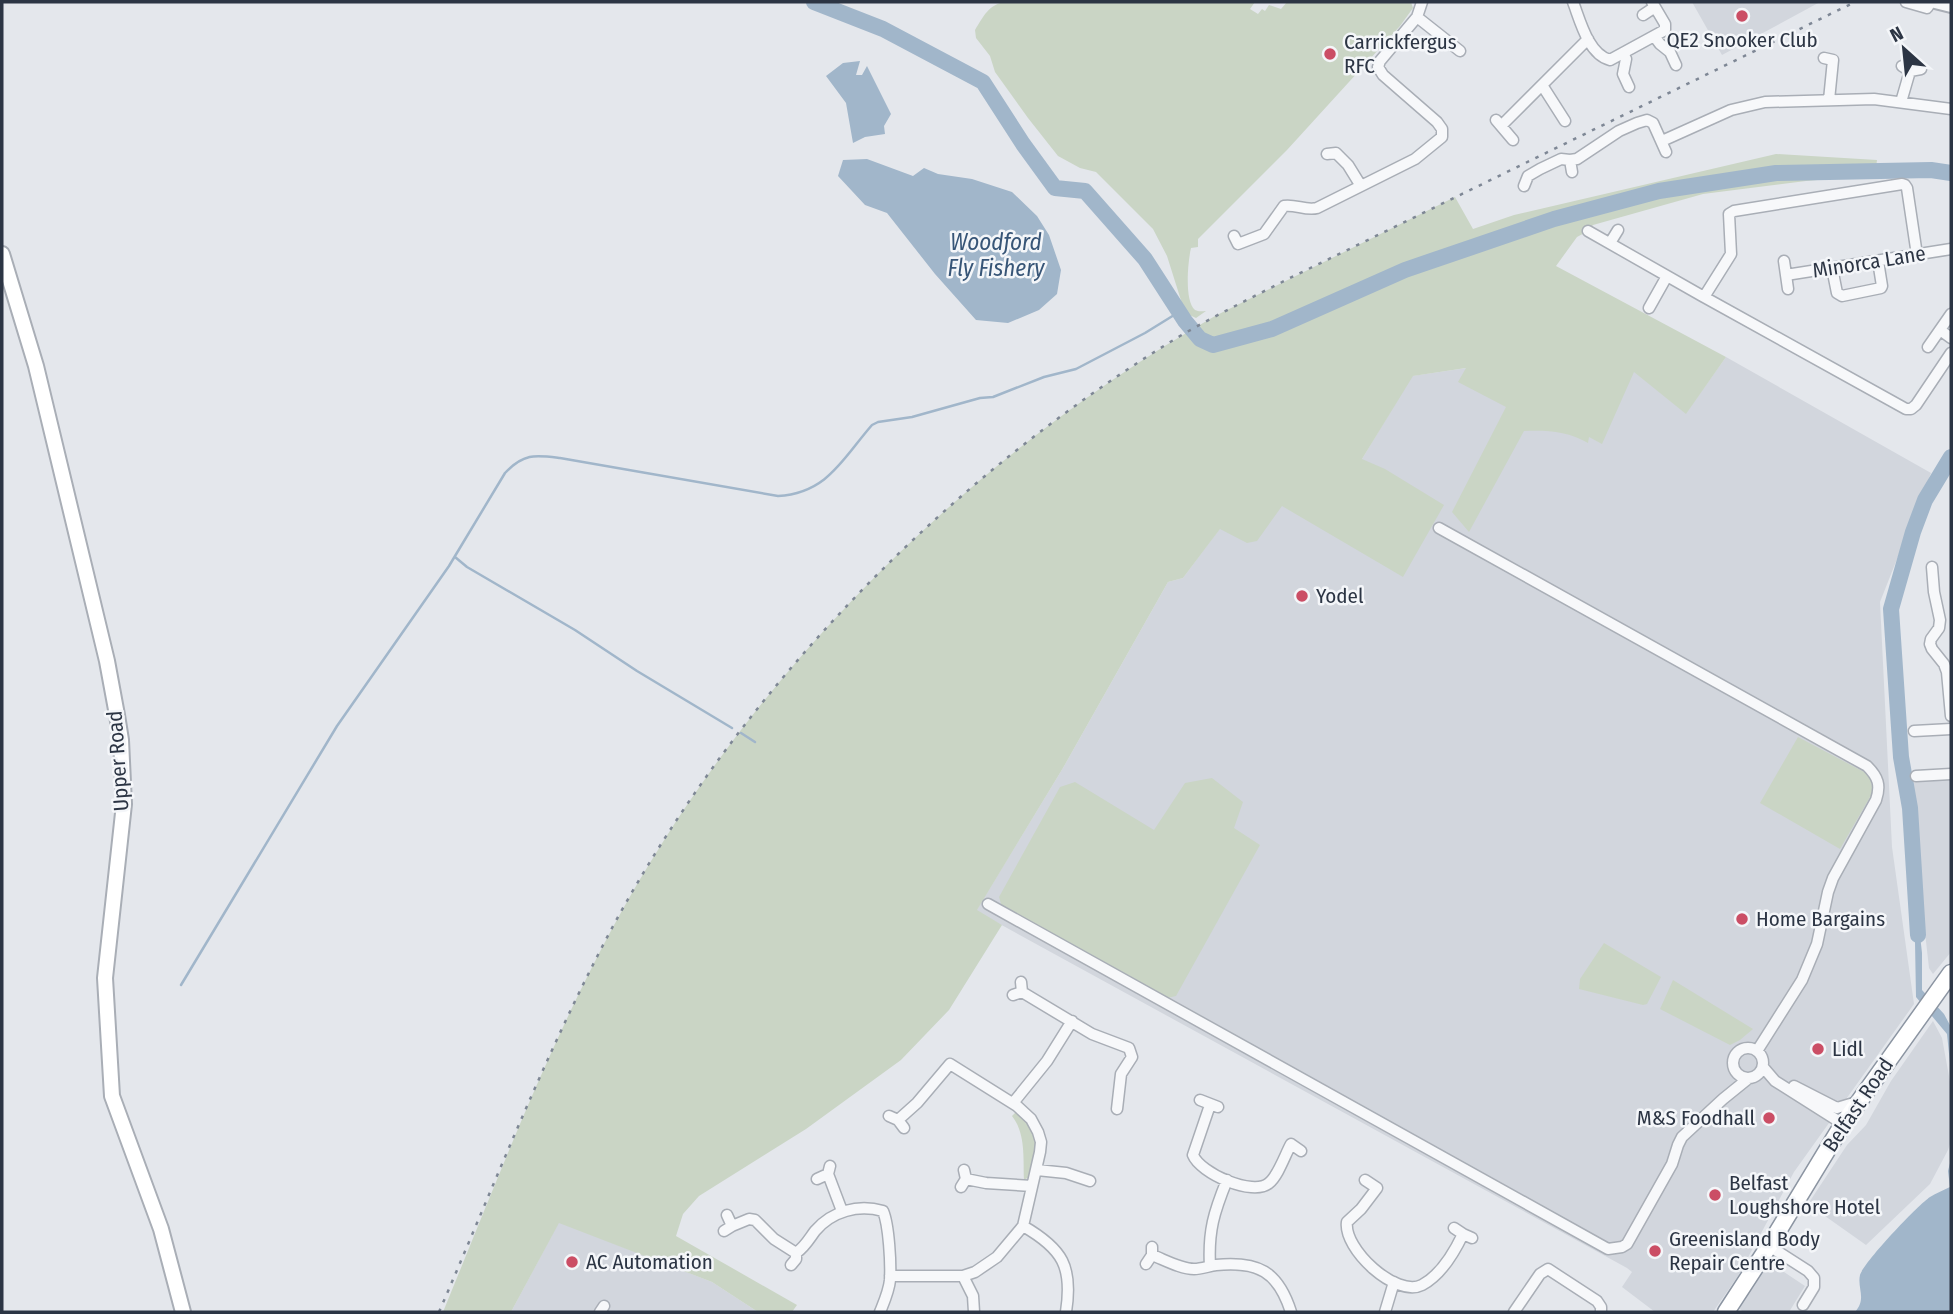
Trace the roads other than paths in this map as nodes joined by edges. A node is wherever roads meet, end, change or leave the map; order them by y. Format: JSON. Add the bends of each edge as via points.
{"nodes":[{"id":1,"x":1422,"y":2,"type":"edge"},
{"id":2,"x":1573,"y":2,"type":"edge"},
{"id":3,"x":1906,"y":2,"type":"edge"},
{"id":4,"x":1933,"y":2,"type":"edge"},
{"id":5,"x":1654,"y":4,"type":"edge"},
{"id":6,"x":1951,"y":6,"type":"edge"},
{"id":7,"x":1643,"y":15,"type":"dead end"},
{"id":8,"x":1417,"y":17,"type":"junction"},
{"id":9,"x":1654,"y":36,"type":"junction"},
{"id":10,"x":1588,"y":39,"type":"junction"},
{"id":11,"x":1460,"y":51,"type":"dead end"},
{"id":12,"x":1623,"y":53,"type":"junction"},
{"id":13,"x":1833,"y":58,"type":"dead end"},
{"id":14,"x":1676,"y":65,"type":"dead end"},
{"id":15,"x":1911,"y":69,"type":"dead end"},
{"id":16,"x":1542,"y":85,"type":"junction"},
{"id":17,"x":1629,"y":87,"type":"dead end"},
{"id":18,"x":1829,"y":100,"type":"junction"},
{"id":19,"x":1901,"y":102,"type":"junction"},
{"id":20,"x":1951,"y":109,"type":"edge"},
{"id":21,"x":1565,"y":121,"type":"dead end"},
{"id":22,"x":1513,"y":140,"type":"dead end"},
{"id":23,"x":1662,"y":141,"type":"junction"},
{"id":24,"x":1335,"y":151,"type":"dead end"},
{"id":25,"x":1666,"y":152,"type":"dead end"},
{"id":26,"x":1570,"y":160,"type":"junction"},
{"id":27,"x":1573,"y":172,"type":"dead end"},
{"id":28,"x":1361,"y":186,"type":"junction"},
{"id":29,"x":1524,"y":186,"type":"dead end"},
{"id":30,"x":1618,"y":230,"type":"dead end"},
{"id":31,"x":1588,"y":231,"type":"dead end"},
{"id":32,"x":1610,"y":243,"type":"junction"},
{"id":33,"x":1237,"y":244,"type":"dead end"},
{"id":34,"x":1951,"y":249,"type":"edge"},
{"id":35,"x":2,"y":254,"type":"edge"},
{"id":36,"x":1917,"y":254,"type":"junction"},
{"id":37,"x":1784,"y":261,"type":"dead end"},
{"id":38,"x":1878,"y":261,"type":"junction"},
{"id":39,"x":1832,"y":268,"type":"junction"},
{"id":40,"x":1786,"y":275,"type":"junction"},
{"id":41,"x":1667,"y":276,"type":"junction"},
{"id":42,"x":1788,"y":289,"type":"dead end"},
{"id":43,"x":1704,"y":297,"type":"junction"},
{"id":44,"x":1648,"y":308,"type":"dead end"},
{"id":45,"x":1951,"y":314,"type":"edge"},
{"id":46,"x":1940,"y":330,"type":"junction"},
{"id":47,"x":1951,"y":338,"type":"edge"},
{"id":48,"x":1928,"y":347,"type":"dead end"},
{"id":49,"x":1951,"y":353,"type":"edge"},
{"id":50,"x":1439,"y":528,"type":"dead end"},
{"id":51,"x":1931,"y":567,"type":"dead end"},
{"id":52,"x":1951,"y":716,"type":"edge"},
{"id":53,"x":1951,"y":729,"type":"edge"},
{"id":54,"x":1914,"y":731,"type":"dead end"},
{"id":55,"x":1951,"y":774,"type":"edge"},
{"id":56,"x":1916,"y":776,"type":"dead end"},
{"id":57,"x":988,"y":904,"type":"dead end"},
{"id":58,"x":1951,"y":973,"type":"edge"},
{"id":59,"x":1019,"y":990,"type":"dead end"},
{"id":60,"x":1072,"y":1021,"type":"junction"},
{"id":61,"x":1757,"y":1051,"type":"junction"},
{"id":62,"x":939,"y":1057,"type":"dead end"},
{"id":63,"x":950,"y":1064,"type":"junction"},
{"id":64,"x":1734,"y":1067,"type":"junction"},
{"id":65,"x":1756,"y":1073,"type":"junction"},
{"id":66,"x":1779,"y":1084,"type":"junction"},
{"id":67,"x":1119,"y":1093,"type":"junction"},
{"id":68,"x":1105,"y":1095,"type":"dead end"},
{"id":69,"x":1723,"y":1099,"type":"junction"},
{"id":70,"x":1860,"y":1101,"type":"junction"},
{"id":71,"x":1013,"y":1103,"type":"junction"},
{"id":72,"x":1209,"y":1104,"type":"dead end"},
{"id":73,"x":1117,"y":1109,"type":"dead end"},
{"id":74,"x":897,"y":1121,"type":"dead end"},
{"id":75,"x":1843,"y":1124,"type":"junction"},
{"id":76,"x":1301,"y":1152,"type":"dead end"},
{"id":77,"x":1037,"y":1170,"type":"junction"},
{"id":78,"x":817,"y":1179,"type":"dead end"},
{"id":79,"x":963,"y":1179,"type":"dead end"},
{"id":80,"x":1227,"y":1180,"type":"junction"},
{"id":81,"x":1366,"y":1180,"type":"dead end"},
{"id":82,"x":1090,"y":1181,"type":"dead end"},
{"id":83,"x":1032,"y":1186,"type":"junction"},
{"id":84,"x":842,"y":1211,"type":"junction"},
{"id":85,"x":727,"y":1215,"type":"dead end"},
{"id":86,"x":1023,"y":1226,"type":"junction"},
{"id":87,"x":1463,"y":1233,"type":"dead end"},
{"id":88,"x":1769,"y":1246,"type":"junction"},
{"id":89,"x":796,"y":1253,"type":"junction"},
{"id":90,"x":1150,"y":1255,"type":"dead end"},
{"id":91,"x":791,"y":1265,"type":"dead end"},
{"id":92,"x":1210,"y":1266,"type":"junction"},
{"id":93,"x":890,"y":1276,"type":"junction"},
{"id":94,"x":963,"y":1276,"type":"junction"},
{"id":95,"x":1394,"y":1282,"type":"junction"},
{"id":96,"x":1802,"y":1305,"type":"dead end"},
{"id":97,"x":183,"y":1312,"type":"edge"},
{"id":98,"x":880,"y":1312,"type":"edge"},
{"id":99,"x":974,"y":1312,"type":"edge"},
{"id":100,"x":1066,"y":1312,"type":"edge"},
{"id":101,"x":1291,"y":1312,"type":"edge"},
{"id":102,"x":1385,"y":1312,"type":"edge"},
{"id":103,"x":1514,"y":1312,"type":"edge"},
{"id":104,"x":1601,"y":1312,"type":"edge"},
{"id":105,"x":1726,"y":1312,"type":"edge"}],
"edges":[{"from":1,"to":8,"type":"street"},
{"from":2,"to":10,"type":"street"},
{"from":3,"to":4,"type":"street","via":[[1927,8]]},
{"from":4,"to":6,"type":"street"},
{"from":5,"to":7,"type":"street"},
{"from":5,"to":9,"type":"street","via":[[1666,28]]},
{"from":8,"to":11,"type":"street"},
{"from":8,"to":28,"type":"street","via":[[1380,61],[1378,70],[1437,122],[1443,134],[1415,159]]},
{"from":9,"to":12,"type":"street"},
{"from":9,"to":14,"type":"street"},
{"from":10,"to":12,"type":"street","via":[[1606,60]]},
{"from":10,"to":16,"type":"street"},
{"from":12,"to":17,"type":"street","via":[[1623,74]]},
{"from":13,"to":18,"type":"street"},
{"from":15,"to":19,"type":"street"},
{"from":16,"to":21,"type":"street"},
{"from":16,"to":22,"type":"street","via":[[1499,123]]},
{"from":18,"to":19,"type":"street"},
{"from":18,"to":23,"type":"street","via":[[1746,105]]},
{"from":19,"to":20,"type":"street"},
{"from":23,"to":25,"type":"street"},
{"from":23,"to":26,"type":"street","via":[[1653,123],[1644,120]]},
{"from":24,"to":28,"type":"street"},
{"from":26,"to":27,"type":"street"},
{"from":26,"to":29,"type":"street","via":[[1560,159],[1540,169]]},
{"from":28,"to":33,"type":"street","via":[[1313,209],[1284,206],[1264,234]]},
{"from":30,"to":32,"type":"street"},
{"from":31,"to":32,"type":"street"},
{"from":32,"to":41,"type":"street"},
{"from":34,"to":36,"type":"street","name":"Minorca Lane"},
{"from":35,"to":97,"type":"main road","name":"Upper Road","via":[[36,366],[117,715],[124,804],[105,978],[112,1096],[160,1230]]},
{"from":36,"to":38,"type":"street","name":"Minorca Lane"},
{"from":36,"to":43,"type":"street","via":[[1907,188],[1902,184],[1734,211],[1728,220],[1731,254]]},
{"from":37,"to":40,"type":"street"},
{"from":38,"to":39,"type":"street","name":"Minorca Lane"},
{"from":38,"to":39,"type":"street","via":[[1881,288],[1842,296],[1837,293]]},
{"from":39,"to":40,"type":"street","name":"Minorca Lane"},
{"from":40,"to":42,"type":"street"},
{"from":41,"to":43,"type":"street"},
{"from":41,"to":44,"type":"street"},
{"from":43,"to":49,"type":"street","via":[[1906,409],[1916,405]]},
{"from":45,"to":46,"type":"street"},
{"from":46,"to":47,"type":"street"},
{"from":46,"to":48,"type":"street"},
{"from":50,"to":61,"type":"street","via":[[1875,774],[1880,791],[1833,878],[1817,944],[1802,980]]},
{"from":51,"to":52,"type":"street","via":[[1940,620],[1930,644],[1946,667]]},
{"from":53,"to":54,"type":"street"},
{"from":55,"to":56,"type":"street"},
{"from":57,"to":69,"type":"street","via":[[1608,1249],[1627,1244],[1682,1137]]},
{"from":58,"to":70,"type":"highway","name":"Belfast Road"},
{"from":59,"to":60,"type":"street"},
{"from":60,"to":67,"type":"street","via":[[1130,1049],[1132,1057],[1121,1074]]},
{"from":60,"to":71,"type":"street"},
{"from":61,"to":64,"type":"street","via":[[1747,1048],[1738,1053]]},
{"from":61,"to":65,"type":"street","via":[[1762,1058]]},
{"from":62,"to":63,"type":"street"},
{"from":63,"to":71,"type":"street"},
{"from":63,"to":74,"type":"street"},
{"from":64,"to":65,"type":"street","via":[[1739,1075]]},
{"from":64,"to":69,"type":"street","via":[[1735,1078]]},
{"from":65,"to":66,"type":"street"},
{"from":65,"to":69,"type":"street"},
{"from":66,"to":70,"type":"street","via":[[1793,1085],[1837,1108]]},
{"from":66,"to":75,"type":"street"},
{"from":67,"to":68,"type":"street"},
{"from":67,"to":73,"type":"street"},
{"from":70,"to":75,"type":"highway","name":"Belfast Road"},
{"from":71,"to":77,"type":"street","via":[[1038,1132]]},
{"from":72,"to":80,"type":"street","via":[[1193,1155],[1203,1168]]},
{"from":75,"to":88,"type":"highway","name":"Belfast Road"},
{"from":76,"to":80,"type":"street","via":[[1291,1144],[1267,1185],[1244,1186]]},
{"from":77,"to":82,"type":"street"},
{"from":77,"to":83,"type":"street"},
{"from":78,"to":84,"type":"street","via":[[829,1170]]},
{"from":79,"to":83,"type":"street"},
{"from":80,"to":92,"type":"street","via":[[1209,1239]]},
{"from":81,"to":95,"type":"street","via":[[1380,1187],[1346,1227],[1365,1263]]},
{"from":83,"to":86,"type":"street"},
{"from":84,"to":89,"type":"street","via":[[824,1222]]},
{"from":84,"to":93,"type":"street","via":[[883,1212]]},
{"from":85,"to":89,"type":"street","via":[[728,1229],[755,1220]]},
{"from":86,"to":94,"type":"street","via":[[997,1257]]},
{"from":86,"to":100,"type":"street","via":[[1052,1246],[1066,1268],[1070,1286]]},
{"from":87,"to":95,"type":"street","via":[[1452,1256],[1422,1284]]},
{"from":88,"to":96,"type":"street","via":[[1814,1278],[1813,1289]]},
{"from":88,"to":105,"type":"highway","name":"Belfast Road"},
{"from":89,"to":91,"type":"street"},
{"from":90,"to":92,"type":"street","via":[[1186,1268]]},
{"from":92,"to":101,"type":"street","via":[[1236,1263],[1263,1270],[1275,1280]]},
{"from":93,"to":94,"type":"street"},
{"from":93,"to":98,"type":"street"},
{"from":94,"to":99,"type":"street","via":[[973,1296]]},
{"from":95,"to":102,"type":"street"},
{"from":103,"to":104,"type":"street","via":[[1548,1269],[1599,1303]]}]}
